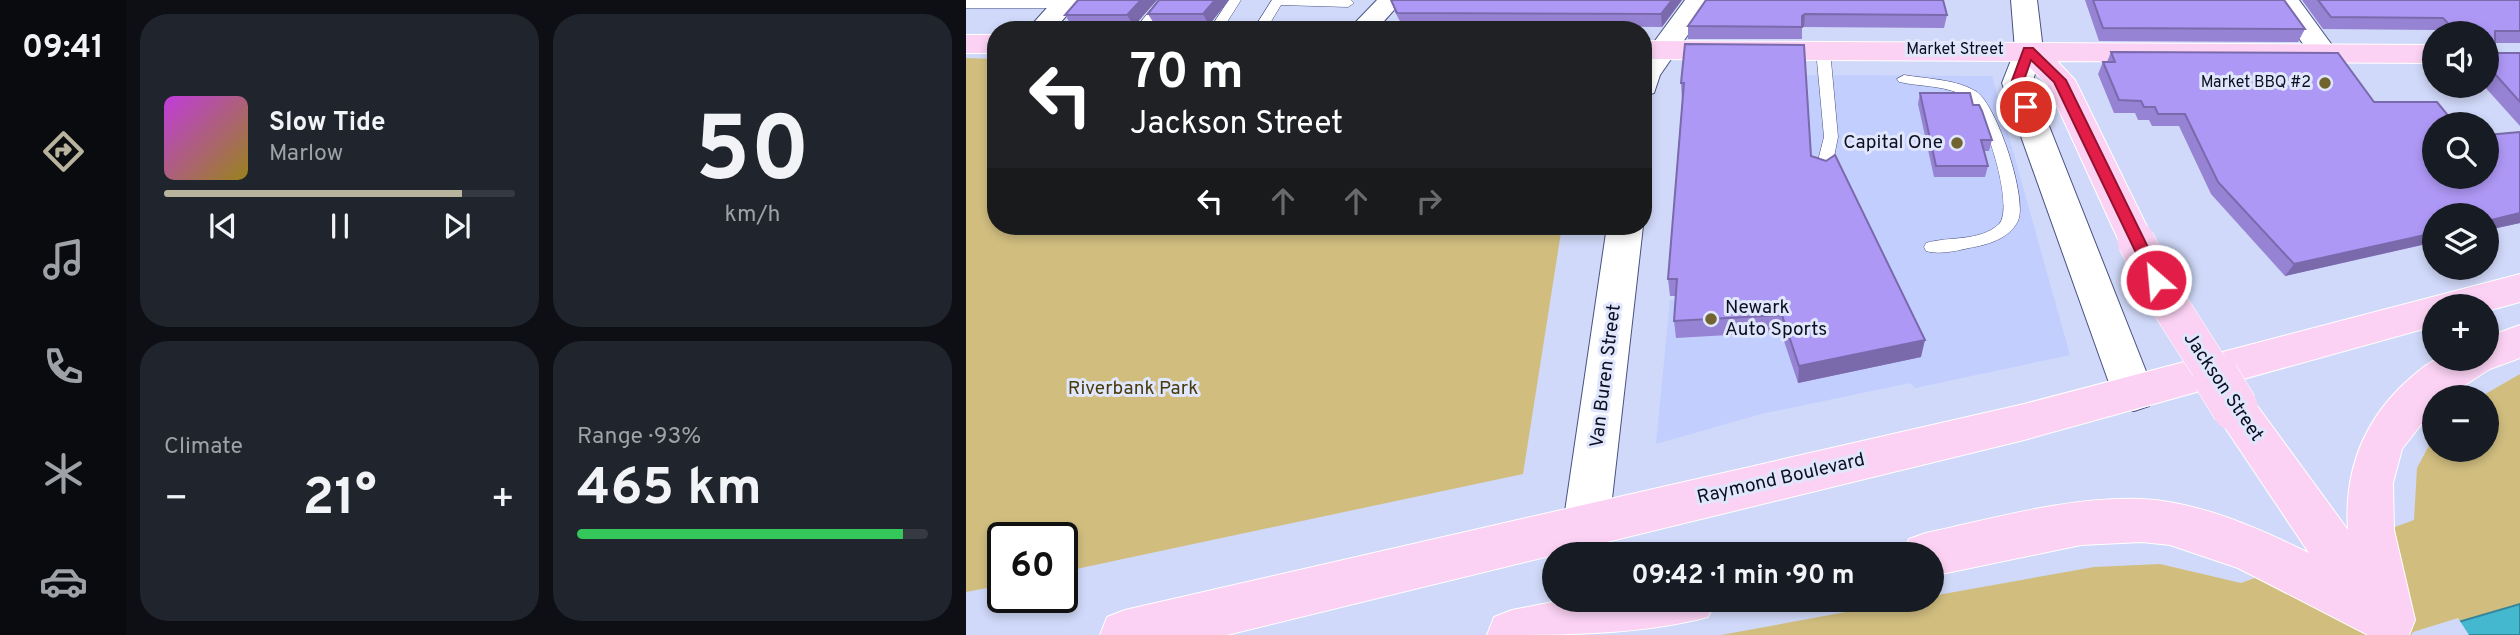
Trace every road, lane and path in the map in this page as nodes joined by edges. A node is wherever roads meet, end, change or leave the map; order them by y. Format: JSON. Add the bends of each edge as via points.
{"nodes":[{"id":1,"x":1165,"y":0,"type":"edge"},
{"id":2,"x":1235,"y":0,"type":"edge"},
{"id":3,"x":1391,"y":0,"type":"edge"},
{"id":4,"x":1699,"y":0,"type":"edge"},
{"id":5,"x":2024,"y":0,"type":"edge"},
{"id":6,"x":2285,"y":0,"type":"edge"},
{"id":7,"x":1278,"y":1,"type":"edge"},
{"id":8,"x":1024,"y":2,"type":"edge"},
{"id":9,"x":1066,"y":2,"type":"edge"},
{"id":10,"x":1348,"y":3,"type":"dead end"},
{"id":11,"x":966,"y":4,"type":"edge"},
{"id":12,"x":1048,"y":21,"type":"edge"},
{"id":13,"x":1148,"y":21,"type":"edge"},
{"id":14,"x":1221,"y":21,"type":"edge"},
{"id":15,"x":1265,"y":21,"type":"edge"},
{"id":16,"x":1370,"y":21,"type":"edge"},
{"id":17,"x":966,"y":44,"type":"edge"},
{"id":18,"x":987,"y":44,"type":"edge"},
{"id":19,"x":1653,"y":50,"type":"edge"},
{"id":20,"x":1823,"y":50,"type":"junction"},
{"id":21,"x":2029,"y":50,"type":"junction"},
{"id":22,"x":2323,"y":52,"type":"junction"},
{"id":23,"x":2422,"y":54,"type":"edge"},
{"id":24,"x":1904,"y":79,"type":"dead end"},
{"id":25,"x":1823,"y":172,"type":"edge"},
{"id":26,"x":1624,"y":235,"type":"edge"},
{"id":27,"x":1932,"y":247,"type":"dead end"},
{"id":28,"x":2520,"y":288,"type":"edge"},
{"id":29,"x":2498,"y":294,"type":"edge"},
{"id":30,"x":2422,"y":314,"type":"edge"},
{"id":31,"x":2520,"y":341,"type":"edge"},
{"id":32,"x":2499,"y":349,"type":"edge"},
{"id":33,"x":2451,"y":371,"type":"edge"},
{"id":34,"x":2134,"y":394,"type":"junction"},
{"id":35,"x":1586,"y":525,"type":"junction"},
{"id":36,"x":2352,"y":543,"type":"junction"},
{"id":37,"x":1944,"y":552,"type":"edge"},
{"id":38,"x":1630,"y":612,"type":"edge"},
{"id":39,"x":2396,"y":628,"type":"edge"},
{"id":40,"x":1125,"y":635,"type":"edge"},
{"id":41,"x":1512,"y":635,"type":"edge"}],
"edges":[{"from":1,"to":13,"type":"lane"},
{"from":2,"to":14,"type":"lane"},
{"from":3,"to":16,"type":"street"},
{"from":4,"to":19,"type":"street"},
{"from":5,"to":21,"type":"street"},
{"from":6,"to":22,"type":"street"},
{"from":7,"to":10,"type":"lane"},
{"from":7,"to":15,"type":"lane"},
{"from":8,"to":9,"type":"lane"},
{"from":8,"to":11,"type":"lane"},
{"from":9,"to":12,"type":"street"},
{"from":17,"to":18,"type":"main road"},
{"from":19,"to":20,"type":"main road","name":"Market Street"},
{"from":20,"to":21,"type":"main road","name":"Market Street"},
{"from":20,"to":25,"type":"lane","via":[[1830,137]]},
{"from":21,"to":22,"type":"main road","name":"Market Street"},
{"from":21,"to":34,"type":"street","via":[[2017,83]]},
{"from":21,"to":36,"type":"main road","name":"Jackson Street","bridge":true,"via":[[2060,80],[2166,299],[2235,408]]},
{"from":22,"to":23,"type":"main road","name":"Market Street"},
{"from":24,"to":27,"type":"lane","via":[[1953,88],[1978,99],[1988,113],[2013,207],[2006,228],[1994,236]]},
{"from":26,"to":35,"type":"street","name":"Van Buren Street"},
{"from":28,"to":29,"type":"main road"},
{"from":30,"to":34,"type":"main road","name":"Raymond Boulevard"},
{"from":31,"to":32,"type":"main road"},
{"from":33,"to":36,"type":"main road","via":[[2413,401],[2383,442]]},
{"from":34,"to":35,"type":"main road","name":"Raymond Boulevard"},
{"from":35,"to":40,"type":"main road","name":"Raymond Boulevard"},
{"from":36,"to":39,"type":"main road","name":"Jackson Street"},
{"from":37,"to":39,"type":"main road","via":[[2120,520],[2169,523],[2220,538],[2278,564]]},
{"from":38,"to":41,"type":"main road"}]}
